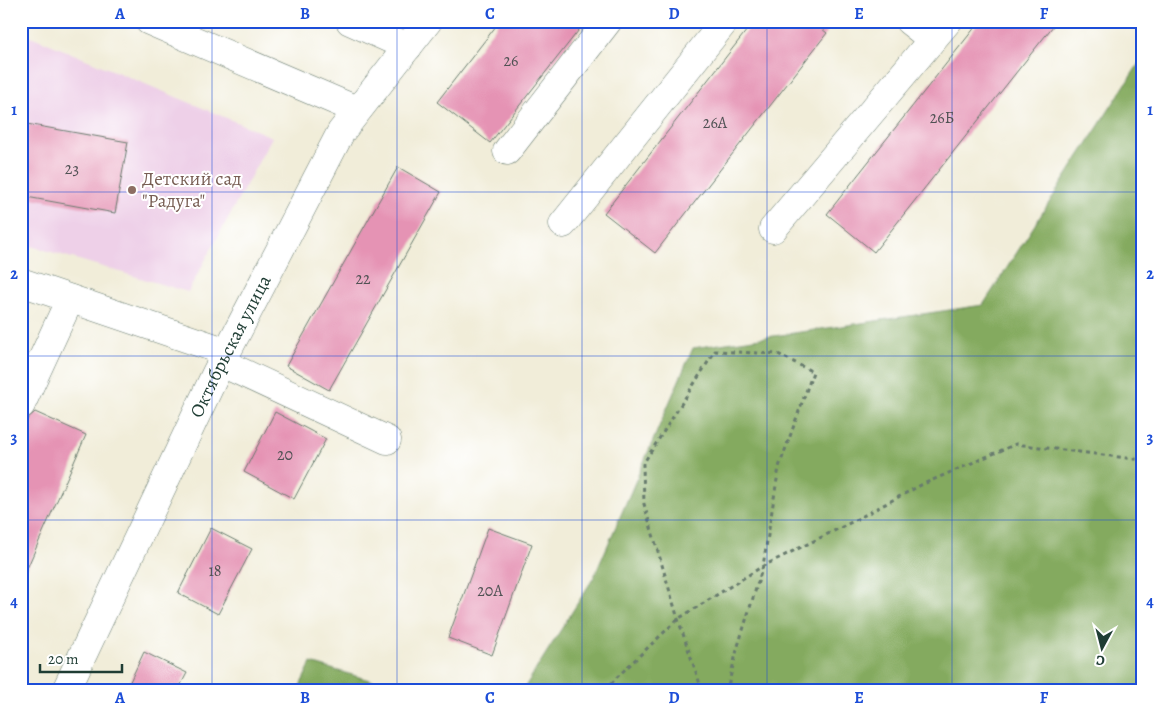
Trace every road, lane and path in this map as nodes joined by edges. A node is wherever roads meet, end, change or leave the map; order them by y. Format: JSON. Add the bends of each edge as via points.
{"nodes":[{"id":1,"x":149,"y":21,"type":"edge"},
{"id":2,"x":350,"y":21,"type":"edge"},
{"id":3,"x":428,"y":21,"type":"edge"},
{"id":4,"x":608,"y":21,"type":"edge"},
{"id":5,"x":725,"y":21,"type":"edge"},
{"id":6,"x":909,"y":21,"type":"edge"},
{"id":7,"x":940,"y":30,"type":"edge"},
{"id":8,"x":408,"y":47,"type":"junction"},
{"id":9,"x":357,"y":110,"type":"junction"},
{"id":10,"x":507,"y":152,"type":"dead end"},
{"id":11,"x":563,"y":224,"type":"dead end"},
{"id":12,"x":773,"y":229,"type":"dead end"},
{"id":13,"x":21,"y":282,"type":"edge"},
{"id":14,"x":70,"y":299,"type":"junction"},
{"id":15,"x":225,"y":358,"type":"junction"},
{"id":16,"x":21,"y":405,"type":"edge"},
{"id":17,"x":387,"y":440,"type":"dead end"},
{"id":18,"x":1143,"y":460,"type":"edge"},
{"id":19,"x":762,"y":566,"type":"junction"},
{"id":20,"x":678,"y":619,"type":"junction"},
{"id":21,"x":1143,"y":678,"type":"edge"},
{"id":22,"x":66,"y":690,"type":"edge"},
{"id":23,"x":606,"y":690,"type":"edge"},
{"id":24,"x":702,"y":690,"type":"edge"},
{"id":25,"x":727,"y":690,"type":"edge"},
{"id":26,"x":1125,"y":690,"type":"edge"}],
"edges":[{"from":1,"to":9,"type":"street"},
{"from":2,"to":8,"type":"street"},
{"from":3,"to":8,"type":"street","name":"Октябрьская улица"},
{"from":4,"to":10,"type":"street"},
{"from":5,"to":11,"type":"street"},
{"from":6,"to":7,"type":"street"},
{"from":7,"to":12,"type":"street"},
{"from":8,"to":9,"type":"street","name":"Октябрьская улица"},
{"from":9,"to":15,"type":"street","name":"Октябрьская улица","via":[[340,132]]},
{"from":13,"to":14,"type":"street"},
{"from":14,"to":15,"type":"street"},
{"from":14,"to":16,"type":"street"},
{"from":15,"to":17,"type":"street"},
{"from":15,"to":22,"type":"street","name":"Октябрьская улица"},
{"from":18,"to":19,"type":"path","via":[[1016,444],[921,485]]},
{"from":19,"to":20,"type":"path"},
{"from":19,"to":20,"type":"path","via":[[779,467],[813,372],[778,354],[716,351],[643,464],[644,504]]},
{"from":19,"to":25,"type":"path"},
{"from":20,"to":23,"type":"path"},
{"from":20,"to":24,"type":"path"},
{"from":21,"to":26,"type":"path"}]}
